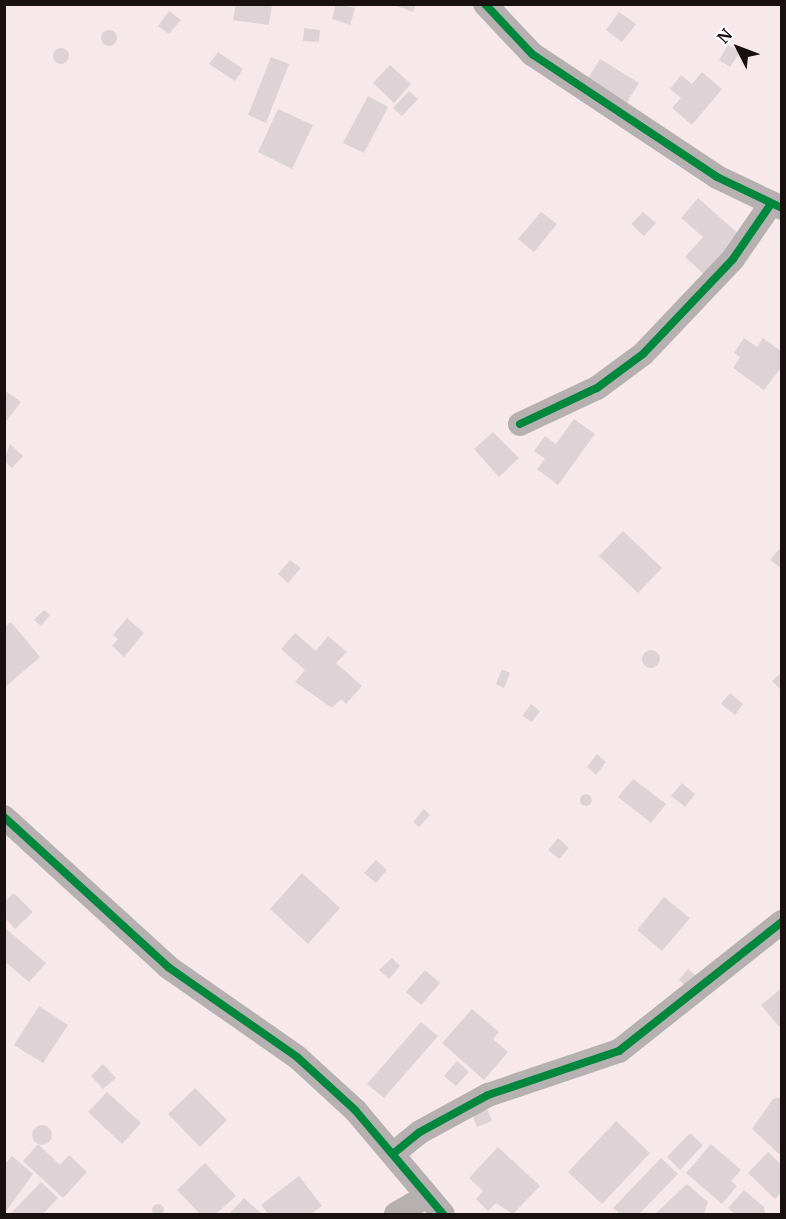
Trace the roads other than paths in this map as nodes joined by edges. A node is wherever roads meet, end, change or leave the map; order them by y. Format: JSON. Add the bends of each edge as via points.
{"nodes":[{"id":1,"x":485,"y":4,"type":"edge"},
{"id":2,"x":776,"y":206,"type":"edge"},
{"id":3,"x":519,"y":424,"type":"dead end"},
{"id":4,"x":4,"y":817,"type":"edge"},
{"id":5,"x":782,"y":922,"type":"edge"},
{"id":6,"x":394,"y":1153,"type":"junction"},
{"id":7,"x":427,"y":1196,"type":"junction"},
{"id":8,"x":396,"y":1215,"type":"edge"},
{"id":9,"x":442,"y":1215,"type":"edge"}],
"edges":[{"from":1,"to":2,"type":"street","via":[[532,54],[717,177]]},
{"from":2,"to":3,"type":"street","via":[[733,259],[643,354],[597,388]]},
{"from":4,"to":6,"type":"street","via":[[168,967],[297,1057]]},
{"from":5,"to":6,"type":"street","via":[[619,1051],[488,1095],[420,1132]]},
{"from":6,"to":7,"type":"street"},
{"from":7,"to":8,"type":"street"},
{"from":7,"to":9,"type":"street"}]}
